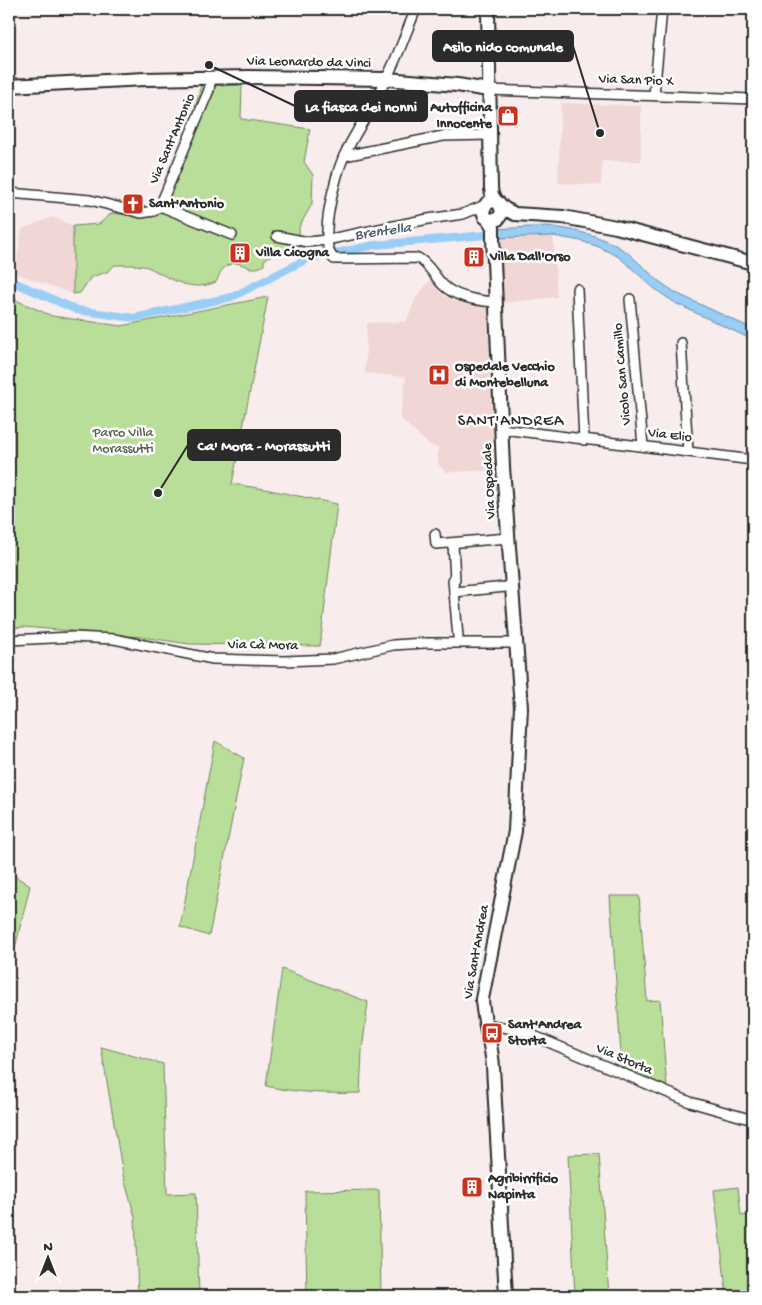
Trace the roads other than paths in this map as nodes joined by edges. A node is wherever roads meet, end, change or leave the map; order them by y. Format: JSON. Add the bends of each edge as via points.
{"nodes":[{"id":1,"x":416,"y":9,"type":"edge"},
{"id":2,"x":488,"y":9,"type":"edge"},
{"id":3,"x":662,"y":9,"type":"edge"},
{"id":4,"x":211,"y":77,"type":"junction"},
{"id":5,"x":387,"y":79,"type":"junction"},
{"id":6,"x":9,"y":86,"type":"edge"},
{"id":7,"x":488,"y":90,"type":"junction"},
{"id":8,"x":654,"y":95,"type":"junction"},
{"id":9,"x":753,"y":98,"type":"edge"},
{"id":10,"x":490,"y":135,"type":"junction"},
{"id":11,"x":344,"y":156,"type":"junction"},
{"id":12,"x":9,"y":193,"type":"edge"},
{"id":13,"x":492,"y":204,"type":"junction"},
{"id":14,"x":160,"y":206,"type":"junction"},
{"id":15,"x":463,"y":214,"type":"junction"},
{"id":16,"x":524,"y":215,"type":"junction"},
{"id":17,"x":493,"y":223,"type":"junction"},
{"id":18,"x":232,"y":235,"type":"dead end"},
{"id":19,"x":277,"y":236,"type":"dead end"},
{"id":20,"x":326,"y":240,"type":"junction"},
{"id":21,"x":753,"y":264,"type":"edge"},
{"id":22,"x":577,"y":289,"type":"dead end"},
{"id":23,"x":630,"y":299,"type":"dead end"},
{"id":24,"x":496,"y":302,"type":"junction"},
{"id":25,"x":681,"y":343,"type":"dead end"},
{"id":26,"x":502,"y":429,"type":"junction"},
{"id":27,"x":584,"y":440,"type":"junction"},
{"id":28,"x":643,"y":446,"type":"junction"},
{"id":29,"x":688,"y":452,"type":"junction"},
{"id":30,"x":753,"y":460,"type":"edge"},
{"id":31,"x":436,"y":534,"type":"dead end"},
{"id":32,"x":508,"y":538,"type":"junction"},
{"id":33,"x":454,"y":543,"type":"junction"},
{"id":34,"x":506,"y":587,"type":"dead end"},
{"id":35,"x":454,"y":592,"type":"junction"},
{"id":36,"x":458,"y":637,"type":"dead end"},
{"id":37,"x":9,"y":640,"type":"edge"},
{"id":38,"x":517,"y":643,"type":"junction"},
{"id":39,"x":485,"y":1024,"type":"junction"},
{"id":40,"x":753,"y":1120,"type":"edge"},
{"id":41,"x":506,"y":1296,"type":"edge"}],
"edges":[{"from":1,"to":5,"type":"street"},
{"from":2,"to":7,"type":"street"},
{"from":3,"to":8,"type":"street"},
{"from":4,"to":5,"type":"street","name":"Via Leonardo da Vinci"},
{"from":4,"to":6,"type":"street","name":"Via Leonardo da Vinci"},
{"from":4,"to":14,"type":"street","name":"Via Sant'Antonio","via":[[209,90]]},
{"from":5,"to":7,"type":"street","name":"Via Leonardo da Vinci"},
{"from":5,"to":11,"type":"street"},
{"from":7,"to":8,"type":"street","name":"Via San Pio X"},
{"from":7,"to":10,"type":"street"},
{"from":8,"to":9,"type":"street","name":"Via San Pio X"},
{"from":10,"to":11,"type":"street","via":[[443,136]]},
{"from":10,"to":13,"type":"street"},
{"from":11,"to":20,"type":"street","via":[[338,171]]},
{"from":12,"to":14,"type":"street","name":"Via Sant'Antonio","via":[[90,200],[141,213],[154,211]]},
{"from":13,"to":15,"type":"street"},
{"from":13,"to":16,"type":"street"},
{"from":13,"to":17,"type":"street","via":[[483,212]]},
{"from":13,"to":17,"type":"street","via":[[502,211]]},
{"from":14,"to":18,"type":"street"},
{"from":15,"to":17,"type":"street"},
{"from":15,"to":20,"type":"street"},
{"from":16,"to":17,"type":"street"},
{"from":16,"to":21,"type":"street","via":[[563,217],[616,227]]},
{"from":17,"to":24,"type":"street","name":"Via Ospedale"},
{"from":19,"to":20,"type":"street","via":[[308,242]]},
{"from":20,"to":24,"type":"street","via":[[331,256],[337,260],[418,258],[454,293]]},
{"from":22,"to":27,"type":"street"},
{"from":23,"to":28,"type":"street","name":"Vicolo San Camillo"},
{"from":24,"to":26,"type":"street","name":"Via Ospedale"},
{"from":25,"to":29,"type":"street"},
{"from":26,"to":27,"type":"street","name":"Via Elio"},
{"from":26,"to":32,"type":"street","name":"Via Ospedale"},
{"from":27,"to":28,"type":"street","name":"Via Elio"},
{"from":28,"to":29,"type":"street","name":"Via Elio"},
{"from":29,"to":30,"type":"street","name":"Via Elio"},
{"from":31,"to":33,"type":"street","via":[[436,544]]},
{"from":32,"to":33,"type":"street"},
{"from":32,"to":38,"type":"street","name":"Via Ospedale"},
{"from":33,"to":35,"type":"street"},
{"from":34,"to":35,"type":"street"},
{"from":35,"to":36,"type":"street"},
{"from":37,"to":38,"type":"street","name":"Via Cà Mora","via":[[114,639],[213,659],[284,661],[333,659],[393,645],[424,642]]},
{"from":38,"to":39,"type":"street","name":"Via Sant'Andrea","via":[[521,707],[515,831],[482,999]]},
{"from":39,"to":40,"type":"street","name":"Via Storta","via":[[520,1030],[690,1102]]},
{"from":39,"to":41,"type":"street","name":"Via Sant'Andrea","via":[[493,1064]]}]}
